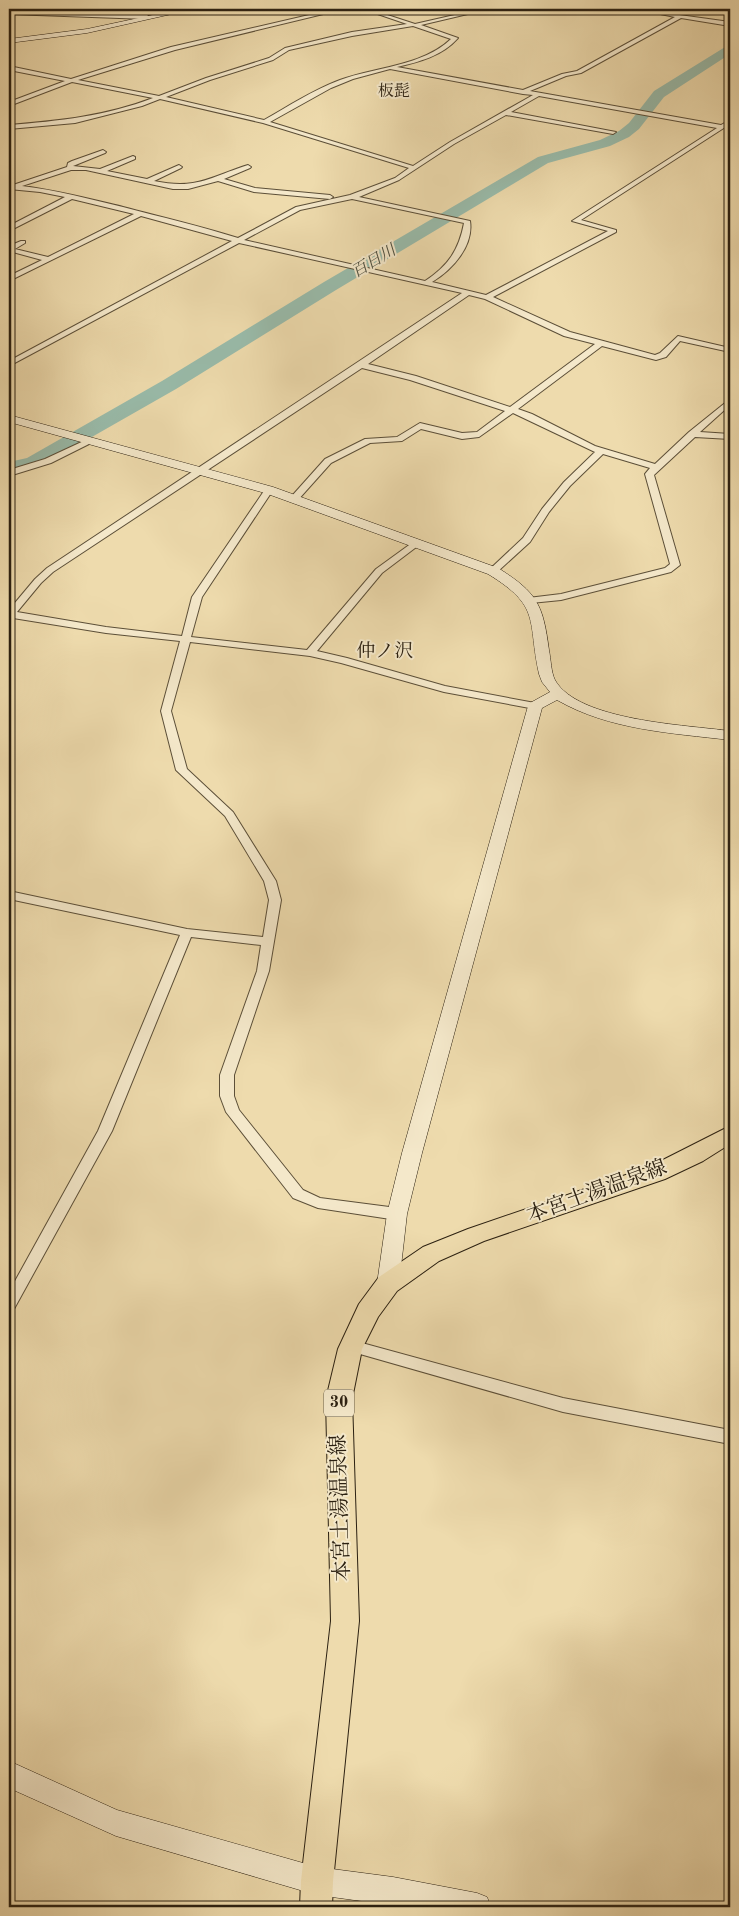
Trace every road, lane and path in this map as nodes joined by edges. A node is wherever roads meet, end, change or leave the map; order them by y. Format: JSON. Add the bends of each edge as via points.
{"nodes":[{"id":1,"x":161,"y":9,"type":"edge"},
{"id":2,"x":190,"y":9,"type":"edge"},
{"id":3,"x":341,"y":9,"type":"edge"},
{"id":4,"x":365,"y":9,"type":"edge"},
{"id":5,"x":487,"y":9,"type":"edge"},
{"id":6,"x":638,"y":9,"type":"edge"},
{"id":7,"x":9,"y":12,"type":"edge"},
{"id":8,"x":169,"y":12,"type":"junction"},
{"id":9,"x":680,"y":16,"type":"junction"},
{"id":10,"x":147,"y":17,"type":"junction"},
{"id":11,"x":730,"y":24,"type":"edge"},
{"id":12,"x":412,"y":25,"type":"junction"},
{"id":13,"x":9,"y":41,"type":"edge"},
{"id":14,"x":9,"y":68,"type":"edge"},
{"id":15,"x":391,"y":68,"type":"junction"},
{"id":16,"x":69,"y":80,"type":"junction"},
{"id":17,"x":523,"y":92,"type":"junction"},
{"id":18,"x":537,"y":95,"type":"junction"},
{"id":19,"x":159,"y":98,"type":"junction"},
{"id":20,"x":9,"y":104,"type":"edge"},
{"id":21,"x":506,"y":113,"type":"junction"},
{"id":22,"x":265,"y":122,"type":"junction"},
{"id":23,"x":730,"y":122,"type":"edge"},
{"id":24,"x":9,"y":127,"type":"edge"},
{"id":25,"x":722,"y":127,"type":"junction"},
{"id":26,"x":730,"y":128,"type":"edge"},
{"id":27,"x":613,"y":132,"type":"dead end"},
{"id":28,"x":103,"y":152,"type":"dead end"},
{"id":29,"x":133,"y":158,"type":"dead end"},
{"id":30,"x":179,"y":167,"type":"dead end"},
{"id":31,"x":70,"y":168,"type":"junction"},
{"id":32,"x":248,"y":168,"type":"dead end"},
{"id":33,"x":414,"y":168,"type":"junction"},
{"id":34,"x":101,"y":171,"type":"junction"},
{"id":35,"x":218,"y":179,"type":"junction"},
{"id":36,"x":149,"y":181,"type":"junction"},
{"id":37,"x":11,"y":187,"type":"edge"},
{"id":38,"x":352,"y":196,"type":"junction"},
{"id":39,"x":72,"y":197,"type":"junction"},
{"id":40,"x":340,"y":198,"type":"junction"},
{"id":41,"x":141,"y":213,"type":"junction"},
{"id":42,"x":9,"y":229,"type":"edge"},
{"id":43,"x":238,"y":240,"type":"junction"},
{"id":44,"x":23,"y":242,"type":"dead end"},
{"id":45,"x":47,"y":260,"type":"junction"},
{"id":46,"x":9,"y":279,"type":"edge"},
{"id":47,"x":426,"y":283,"type":"junction"},
{"id":48,"x":466,"y":294,"type":"junction"},
{"id":49,"x":487,"y":297,"type":"junction"},
{"id":50,"x":600,"y":344,"type":"junction"},
{"id":51,"x":730,"y":350,"type":"edge"},
{"id":52,"x":9,"y":364,"type":"edge"},
{"id":53,"x":362,"y":364,"type":"junction"},
{"id":54,"x":730,"y":402,"type":"edge"},
{"id":55,"x":512,"y":410,"type":"junction"},
{"id":56,"x":9,"y":418,"type":"edge"},
{"id":57,"x":692,"y":434,"type":"junction"},
{"id":58,"x":730,"y":437,"type":"edge"},
{"id":59,"x":88,"y":440,"type":"junction"},
{"id":60,"x":600,"y":451,"type":"junction"},
{"id":61,"x":656,"y":467,"type":"junction"},
{"id":62,"x":199,"y":471,"type":"junction"},
{"id":63,"x":9,"y":473,"type":"edge"},
{"id":64,"x":269,"y":490,"type":"junction"},
{"id":65,"x":294,"y":499,"type":"junction"},
{"id":66,"x":416,"y":543,"type":"junction"},
{"id":67,"x":493,"y":571,"type":"junction"},
{"id":68,"x":531,"y":600,"type":"junction"},
{"id":69,"x":9,"y":614,"type":"edge"},
{"id":70,"x":185,"y":640,"type":"junction"},
{"id":71,"x":310,"y":653,"type":"junction"},
{"id":72,"x":559,"y":693,"type":"junction"},
{"id":73,"x":535,"y":706,"type":"junction"},
{"id":74,"x":730,"y":734,"type":"edge"},
{"id":75,"x":9,"y":895,"type":"edge"},
{"id":76,"x":187,"y":933,"type":"junction"},
{"id":77,"x":268,"y":942,"type":"junction"},
{"id":78,"x":730,"y":1134,"type":"edge"},
{"id":79,"x":397,"y":1214,"type":"junction"},
{"id":80,"x":388,"y":1284,"type":"junction"},
{"id":81,"x":9,"y":1305,"type":"edge"},
{"id":82,"x":351,"y":1346,"type":"junction"},
{"id":83,"x":730,"y":1437,"type":"edge"},
{"id":84,"x":9,"y":1774,"type":"edge"},
{"id":85,"x":317,"y":1894,"type":"edge"},
{"id":86,"x":476,"y":1907,"type":"edge"}],
"edges":[{"from":1,"to":8,"type":"street"},
{"from":2,"to":8,"type":"street"},
{"from":3,"to":16,"type":"street","via":[[232,32]]},
{"from":4,"to":12,"type":"street"},
{"from":5,"to":12,"type":"street"},
{"from":6,"to":9,"type":"street"},
{"from":7,"to":10,"type":"street"},
{"from":8,"to":10,"type":"street"},
{"from":9,"to":11,"type":"street"},
{"from":9,"to":17,"type":"street","via":[[579,72]]},
{"from":10,"to":13,"type":"street","via":[[87,31]]},
{"from":12,"to":15,"type":"street","via":[[455,38],[438,51]]},
{"from":12,"to":19,"type":"street","via":[[287,49],[272,59]]},
{"from":14,"to":16,"type":"street"},
{"from":15,"to":17,"type":"street"},
{"from":15,"to":22,"type":"street","via":[[350,78]]},
{"from":16,"to":19,"type":"street"},
{"from":16,"to":20,"type":"street"},
{"from":17,"to":18,"type":"street"},
{"from":18,"to":21,"type":"street"},
{"from":18,"to":25,"type":"street"},
{"from":19,"to":22,"type":"street"},
{"from":19,"to":24,"type":"street","via":[[75,121]]},
{"from":21,"to":27,"type":"street"},
{"from":21,"to":33,"type":"street"},
{"from":22,"to":33,"type":"street"},
{"from":23,"to":25,"type":"street"},
{"from":25,"to":26,"type":"street"},
{"from":25,"to":49,"type":"street","via":[[575,221],[614,231]]},
{"from":28,"to":31,"type":"street","via":[[70,164]]},
{"from":29,"to":34,"type":"street"},
{"from":30,"to":36,"type":"street"},
{"from":31,"to":34,"type":"street"},
{"from":31,"to":37,"type":"street"},
{"from":32,"to":35,"type":"street"},
{"from":33,"to":38,"type":"street","via":[[398,179]]},
{"from":34,"to":36,"type":"street"},
{"from":35,"to":36,"type":"street","via":[[181,187]]},
{"from":35,"to":40,"type":"street","via":[[254,190]]},
{"from":37,"to":39,"type":"street"},
{"from":38,"to":40,"type":"street"},
{"from":38,"to":47,"type":"street","via":[[468,222],[457,258]]},
{"from":39,"to":41,"type":"street"},
{"from":39,"to":42,"type":"street"},
{"from":40,"to":43,"type":"street","via":[[298,208]]},
{"from":41,"to":43,"type":"street"},
{"from":41,"to":45,"type":"street"},
{"from":43,"to":47,"type":"street"},
{"from":43,"to":52,"type":"street"},
{"from":44,"to":45,"type":"street","via":[[9,249]]},
{"from":45,"to":46,"type":"street"},
{"from":47,"to":48,"type":"street"},
{"from":48,"to":49,"type":"street"},
{"from":48,"to":53,"type":"street"},
{"from":49,"to":50,"type":"street","via":[[543,325]]},
{"from":50,"to":51,"type":"street","via":[[656,358],[678,338]]},
{"from":50,"to":55,"type":"street"},
{"from":53,"to":55,"type":"street"},
{"from":53,"to":62,"type":"street"},
{"from":54,"to":57,"type":"street"},
{"from":55,"to":60,"type":"street"},
{"from":55,"to":65,"type":"street","via":[[479,434],[462,436],[420,426],[399,439],[363,443],[324,464]]},
{"from":56,"to":59,"type":"street"},
{"from":57,"to":58,"type":"street"},
{"from":57,"to":61,"type":"street"},
{"from":59,"to":62,"type":"street"},
{"from":59,"to":63,"type":"street","via":[[48,461]]},
{"from":60,"to":61,"type":"street"},
{"from":60,"to":67,"type":"street","via":[[567,484],[527,540]]},
{"from":61,"to":68,"type":"street","via":[[649,474],[674,565],[668,570],[561,597]]},
{"from":62,"to":64,"type":"street"},
{"from":62,"to":69,"type":"street","via":[[50,570]]},
{"from":64,"to":65,"type":"street"},
{"from":64,"to":70,"type":"street","via":[[197,597]]},
{"from":65,"to":66,"type":"street"},
{"from":66,"to":67,"type":"street"},
{"from":66,"to":71,"type":"street","via":[[379,571]]},
{"from":67,"to":68,"type":"street","via":[[517,586]]},
{"from":68,"to":72,"type":"street","via":[[540,626],[546,672]]},
{"from":69,"to":70,"type":"street"},
{"from":70,"to":71,"type":"street"},
{"from":70,"to":77,"type":"street","via":[[166,711],[182,770],[229,814],[270,881],[274,900]]},
{"from":71,"to":73,"type":"street","via":[[444,689]]},
{"from":72,"to":73,"type":"street"},
{"from":72,"to":74,"type":"street","via":[[578,706],[607,717]]},
{"from":73,"to":79,"type":"street"},
{"from":75,"to":76,"type":"street"},
{"from":76,"to":77,"type":"street"},
{"from":76,"to":81,"type":"street","via":[[105,1131]]},
{"from":77,"to":79,"type":"street","via":[[263,971],[227,1075],[227,1096],[233,1112],[298,1194],[318,1203]]},
{"from":78,"to":80,"type":"main road","name":"本宮土湯温泉線","number":"30","via":[[696,1155],[657,1173],[476,1235],[431,1254]]},
{"from":79,"to":80,"type":"street"},
{"from":80,"to":82,"type":"main road","name":"本宮土湯温泉線","number":"30","via":[[368,1311]]},
{"from":82,"to":83,"type":"street","via":[[562,1405]]},
{"from":82,"to":85,"type":"main road","name":"本宮土湯温泉線","number":"30","via":[[339,1399],[345,1621]]},
{"from":84,"to":85,"type":"street","via":[[116,1823]]},
{"from":85,"to":86,"type":"street","via":[[393,1891]]}]}
